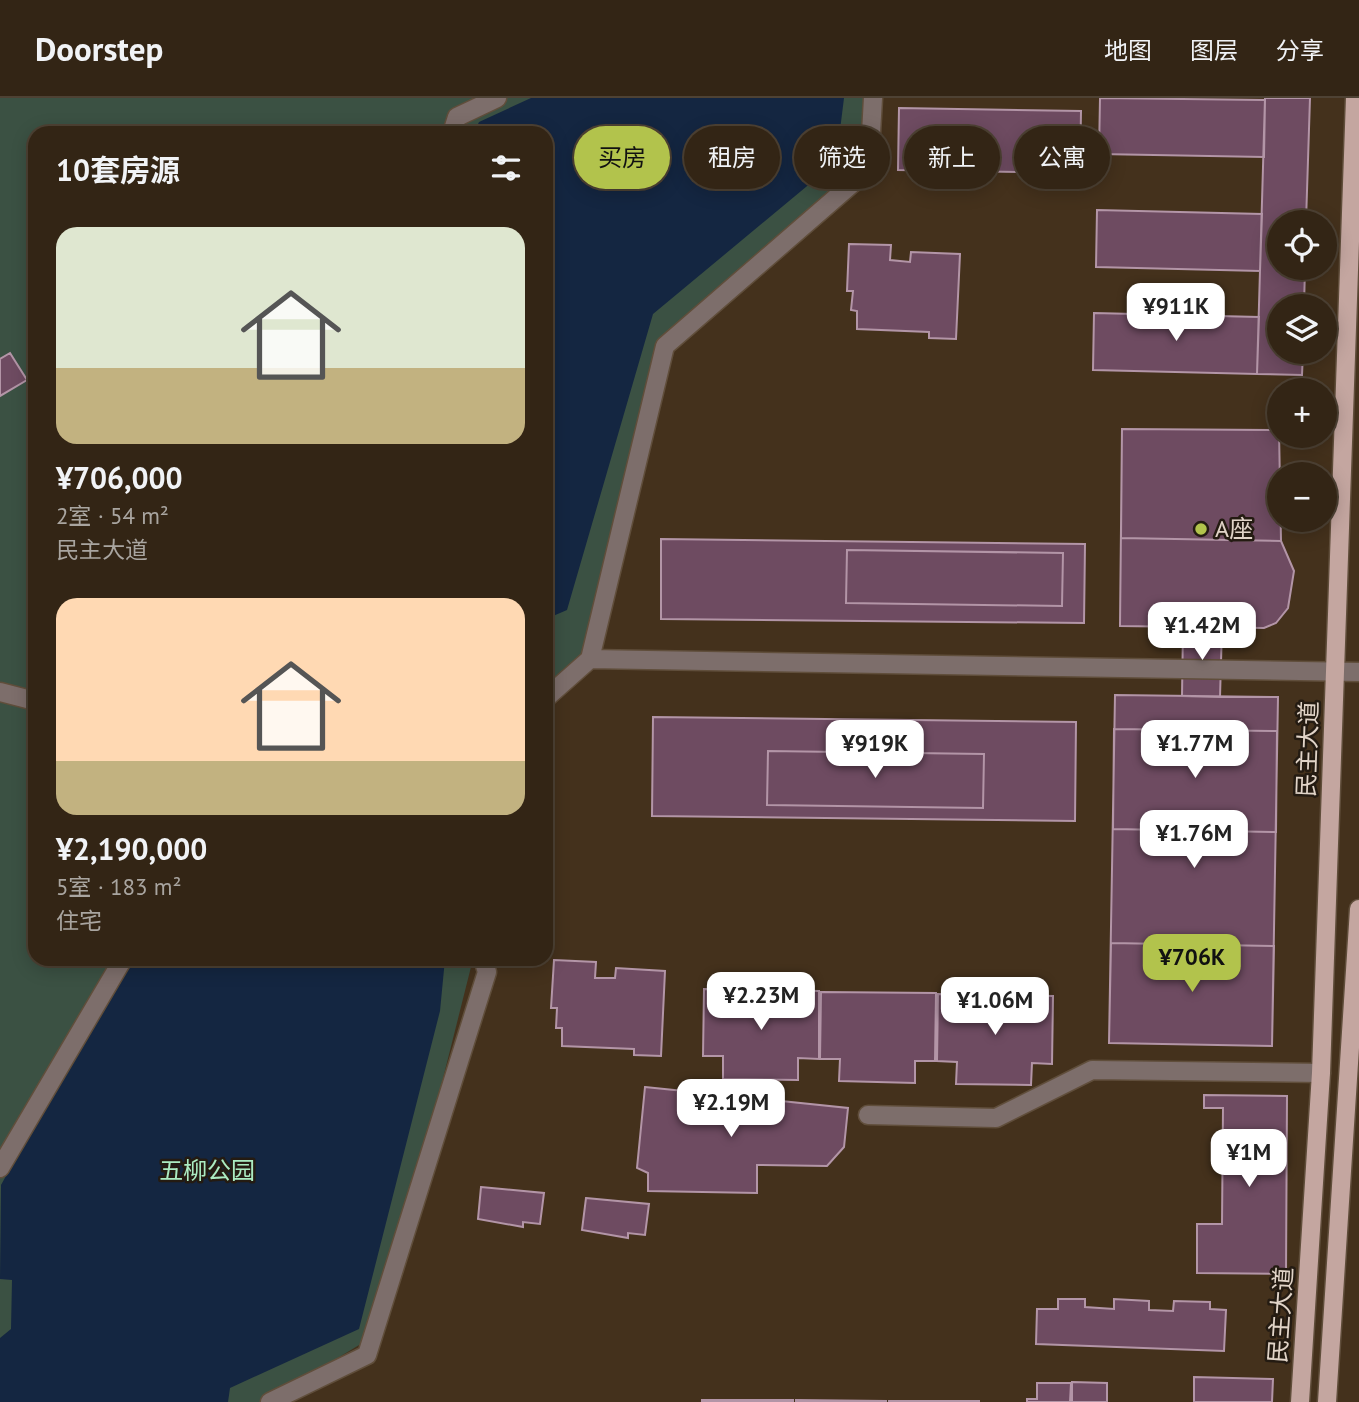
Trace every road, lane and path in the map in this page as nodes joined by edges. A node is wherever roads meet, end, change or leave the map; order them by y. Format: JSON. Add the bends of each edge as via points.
{"nodes":[{"id":1,"x":497,"y":98,"type":"edge"},
{"id":2,"x":873,"y":98,"type":"edge"},
{"id":3,"x":1355,"y":98,"type":"edge"},
{"id":4,"x":454,"y":126,"type":"edge"},
{"id":5,"x":590,"y":659,"type":"junction"},
{"id":6,"x":1335,"y":670,"type":"junction"},
{"id":7,"x":1359,"y":672,"type":"edge"},
{"id":8,"x":0,"y":692,"type":"edge"},
{"id":9,"x":553,"y":692,"type":"edge"},
{"id":10,"x":28,"y":699,"type":"edge"},
{"id":11,"x":1359,"y":909,"type":"edge"},
{"id":12,"x":118,"y":966,"type":"edge"},
{"id":13,"x":484,"y":966,"type":"edge"},
{"id":14,"x":1321,"y":1073,"type":"junction"},
{"id":15,"x":868,"y":1115,"type":"dead end"},
{"id":16,"x":0,"y":1168,"type":"edge"},
{"id":17,"x":271,"y":1402,"type":"edge"},
{"id":18,"x":1300,"y":1402,"type":"edge"},
{"id":19,"x":1327,"y":1402,"type":"edge"}],
"edges":[{"from":1,"to":4,"type":"street","via":[[457,117]]},
{"from":2,"to":5,"type":"street","via":[[869,169],[665,346]]},
{"from":3,"to":6,"type":"main road","name":"民主大道"},
{"from":5,"to":6,"type":"street"},
{"from":5,"to":9,"type":"street"},
{"from":6,"to":7,"type":"street"},
{"from":6,"to":14,"type":"main road","name":"民主大道"},
{"from":8,"to":10,"type":"street"},
{"from":11,"to":19,"type":"main road"},
{"from":12,"to":16,"type":"street"},
{"from":13,"to":17,"type":"street","via":[[367,1355]]},
{"from":14,"to":15,"type":"street","via":[[1091,1070],[996,1118]]},
{"from":14,"to":18,"type":"main road","name":"民主大道"}]}
